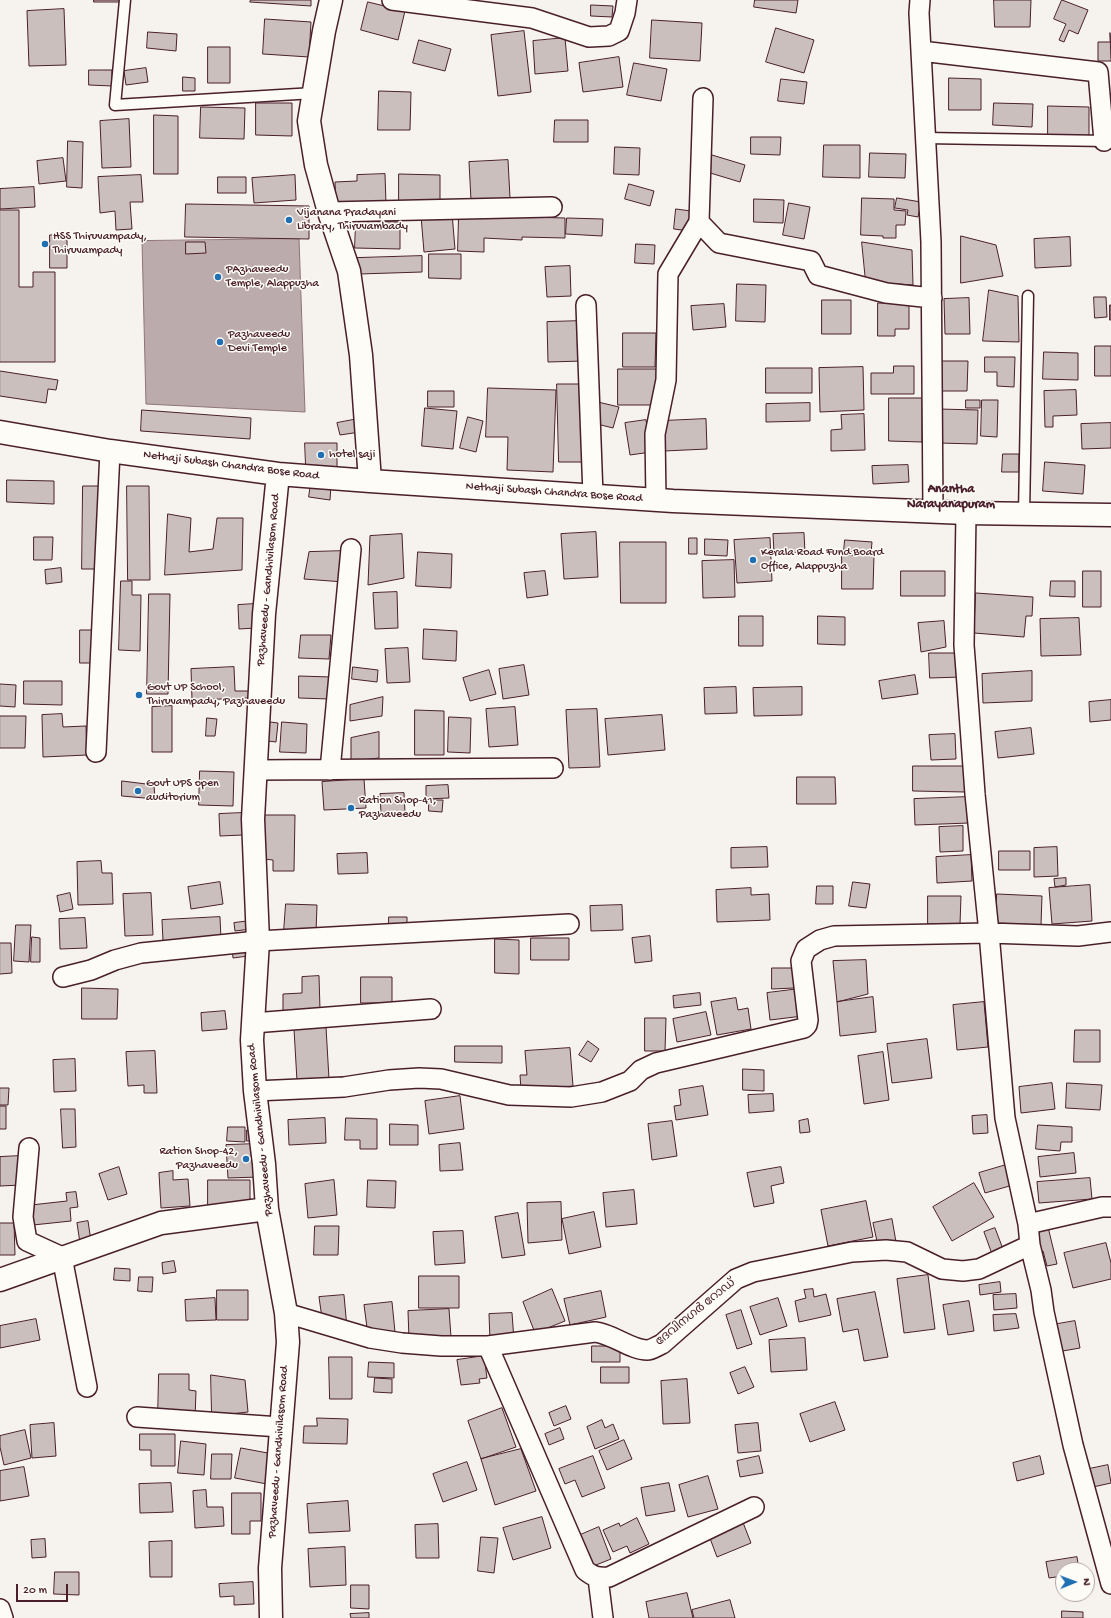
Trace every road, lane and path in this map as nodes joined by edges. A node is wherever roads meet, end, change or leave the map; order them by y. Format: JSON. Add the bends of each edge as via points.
{"nodes":[{"id":1,"x":125,"y":0,"type":"edge"},
{"id":2,"x":331,"y":0,"type":"edge"},
{"id":3,"x":392,"y":0,"type":"edge"},
{"id":4,"x":627,"y":0,"type":"edge"},
{"id":5,"x":920,"y":0,"type":"edge"},
{"id":6,"x":921,"y":51,"type":"junction"},
{"id":7,"x":314,"y":93,"type":"junction"},
{"id":8,"x":703,"y":98,"type":"dead end"},
{"id":9,"x":925,"y":138,"type":"junction"},
{"id":10,"x":1108,"y":141,"type":"edge"},
{"id":11,"x":552,"y":207,"type":"dead end"},
{"id":12,"x":329,"y":212,"type":"junction"},
{"id":13,"x":699,"y":222,"type":"junction"},
{"id":14,"x":1028,"y":296,"type":"dead end"},
{"id":15,"x":932,"y":298,"type":"junction"},
{"id":16,"x":586,"y":305,"type":"dead end"},
{"id":17,"x":0,"y":432,"type":"edge"},
{"id":18,"x":110,"y":451,"type":"junction"},
{"id":19,"x":278,"y":474,"type":"junction"},
{"id":20,"x":370,"y":481,"type":"junction"},
{"id":21,"x":593,"y":496,"type":"junction"},
{"id":22,"x":656,"y":500,"type":"junction"},
{"id":23,"x":933,"y":512,"type":"junction"},
{"id":24,"x":966,"y":513,"type":"junction"},
{"id":25,"x":1024,"y":514,"type":"junction"},
{"id":26,"x":1111,"y":515,"type":"edge"},
{"id":27,"x":351,"y":549,"type":"dead end"},
{"id":28,"x":96,"y":752,"type":"dead end"},
{"id":29,"x":553,"y":768,"type":"dead end"},
{"id":30,"x":256,"y":770,"type":"junction"},
{"id":31,"x":330,"y":770,"type":"junction"},
{"id":32,"x":569,"y":924,"type":"dead end"},
{"id":33,"x":1111,"y":932,"type":"edge"},
{"id":34,"x":989,"y":933,"type":"junction"},
{"id":35,"x":258,"y":941,"type":"junction"},
{"id":36,"x":63,"y":976,"type":"dead end"},
{"id":37,"x":431,"y":1009,"type":"dead end"},
{"id":38,"x":253,"y":1023,"type":"junction"},
{"id":39,"x":254,"y":1091,"type":"junction"},
{"id":40,"x":29,"y":1148,"type":"dead end"},
{"id":41,"x":1111,"y":1207,"type":"edge"},
{"id":42,"x":267,"y":1209,"type":"junction"},
{"id":43,"x":1028,"y":1224,"type":"junction"},
{"id":44,"x":1030,"y":1245,"type":"junction"},
{"id":45,"x":62,"y":1257,"type":"junction"},
{"id":46,"x":0,"y":1280,"type":"edge"},
{"id":47,"x":286,"y":1313,"type":"junction"},
{"id":48,"x":488,"y":1346,"type":"junction"},
{"id":49,"x":87,"y":1387,"type":"dead end"},
{"id":50,"x":137,"y":1417,"type":"dead end"},
{"id":51,"x":280,"y":1427,"type":"junction"},
{"id":52,"x":754,"y":1506,"type":"dead end"},
{"id":53,"x":598,"y":1578,"type":"junction"},
{"id":54,"x":1111,"y":1584,"type":"edge"},
{"id":55,"x":0,"y":1608,"type":"edge"},
{"id":56,"x":3,"y":1618,"type":"edge"},
{"id":57,"x":271,"y":1618,"type":"edge"},
{"id":58,"x":603,"y":1618,"type":"edge"}],
"edges":[{"from":1,"to":7,"type":"lane","via":[[115,105]]},
{"from":2,"to":7,"type":"main road"},
{"from":3,"to":4,"type":"street","via":[[532,18],[589,38],[609,36],[619,31]]},
{"from":5,"to":6,"type":"street"},
{"from":6,"to":9,"type":"street"},
{"from":6,"to":10,"type":"street","via":[[1098,72]]},
{"from":7,"to":12,"type":"main road","via":[[309,121],[316,165]]},
{"from":8,"to":13,"type":"street"},
{"from":9,"to":10,"type":"lane"},
{"from":9,"to":15,"type":"street"},
{"from":11,"to":12,"type":"street"},
{"from":12,"to":20,"type":"main road","via":[[349,271],[361,355]]},
{"from":13,"to":15,"type":"street","via":[[719,243],[811,261],[818,275],[886,293]]},
{"from":13,"to":22,"type":"street","via":[[668,274],[666,380],[655,434]]},
{"from":14,"to":25,"type":"lane"},
{"from":15,"to":23,"type":"street"},
{"from":16,"to":21,"type":"street"},
{"from":17,"to":18,"type":"main road","name":"Nethaji Subash Chandra Bose Road"},
{"from":18,"to":19,"type":"main road","name":"Nethaji Subash Chandra Bose Road"},
{"from":18,"to":28,"type":"street"},
{"from":19,"to":20,"type":"main road","name":"Nethaji Subash Chandra Bose Road"},
{"from":19,"to":30,"type":"main road","name":"Pazhaveedu - Gandhivilasom Road","via":[[264,614]]},
{"from":20,"to":21,"type":"main road","name":"Nethaji Subash Chandra Bose Road"},
{"from":21,"to":22,"type":"main road","name":"Nethaji Subash Chandra Bose Road"},
{"from":22,"to":23,"type":"main road","name":"Nethaji Subash Chandra Bose Road"},
{"from":23,"to":24,"type":"main road","name":"Nethaji Subash Chandra Bose Road"},
{"from":24,"to":25,"type":"main road","name":"Nethaji Subash Chandra Bose Road"},
{"from":24,"to":34,"type":"street","via":[[964,644]]},
{"from":25,"to":26,"type":"main road","name":"Nethaji Subash Chandra Bose Road"},
{"from":27,"to":31,"type":"street"},
{"from":29,"to":31,"type":"street"},
{"from":30,"to":31,"type":"street"},
{"from":30,"to":35,"type":"main road","name":"Pazhaveedu - Gandhivilasom Road","via":[[253,819]]},
{"from":32,"to":35,"type":"street"},
{"from":33,"to":34,"type":"street","via":[[1078,936]]},
{"from":34,"to":39,"type":"street","via":[[834,936],[820,940],[806,949],[801,961],[808,1020],[804,1028],[656,1063],[641,1070],[630,1081],[602,1092],[571,1097],[509,1095],[441,1079],[419,1078],[344,1087]]},
{"from":34,"to":43,"type":"street","via":[[1005,1118]]},
{"from":35,"to":36,"type":"street","via":[[141,953],[91,970]]},
{"from":35,"to":38,"type":"main road","name":"Pazhaveedu - Gandhivilasom Road"},
{"from":37,"to":38,"type":"street"},
{"from":38,"to":39,"type":"main road","name":"Pazhaveedu - Gandhivilasom Road"},
{"from":39,"to":42,"type":"main road","name":"Pazhaveedu - Gandhivilasom Road"},
{"from":40,"to":45,"type":"street","via":[[23,1217],[27,1241]]},
{"from":41,"to":43,"type":"street"},
{"from":42,"to":45,"type":"main road","via":[[161,1223]]},
{"from":42,"to":47,"type":"main road","name":"Pazhaveedu - Gandhivilasom Road"},
{"from":43,"to":44,"type":"street"},
{"from":44,"to":48,"type":"street","name":"ദേവിനഗർ റോഡ്","via":[[979,1269],[963,1271],[942,1268],[907,1252],[886,1250],[852,1252],[753,1272],[736,1279],[662,1344],[648,1350],[595,1332]]},
{"from":44,"to":54,"type":"street","via":[[1073,1445]]},
{"from":45,"to":46,"type":"main road"},
{"from":45,"to":49,"type":"street"},
{"from":47,"to":48,"type":"street","name":"ദേവിനഗർ റോഡ്","via":[[370,1338],[441,1346]]},
{"from":47,"to":51,"type":"main road","name":"Pazhaveedu - Gandhivilasom Road","via":[[288,1342]]},
{"from":48,"to":53,"type":"street","via":[[586,1570]]},
{"from":50,"to":51,"type":"street"},
{"from":51,"to":57,"type":"main road","name":"Pazhaveedu - Gandhivilasom Road","via":[[270,1568]]},
{"from":52,"to":53,"type":"street","via":[[609,1577]]},
{"from":53,"to":58,"type":"street"},
{"from":55,"to":56,"type":"street"}]}
